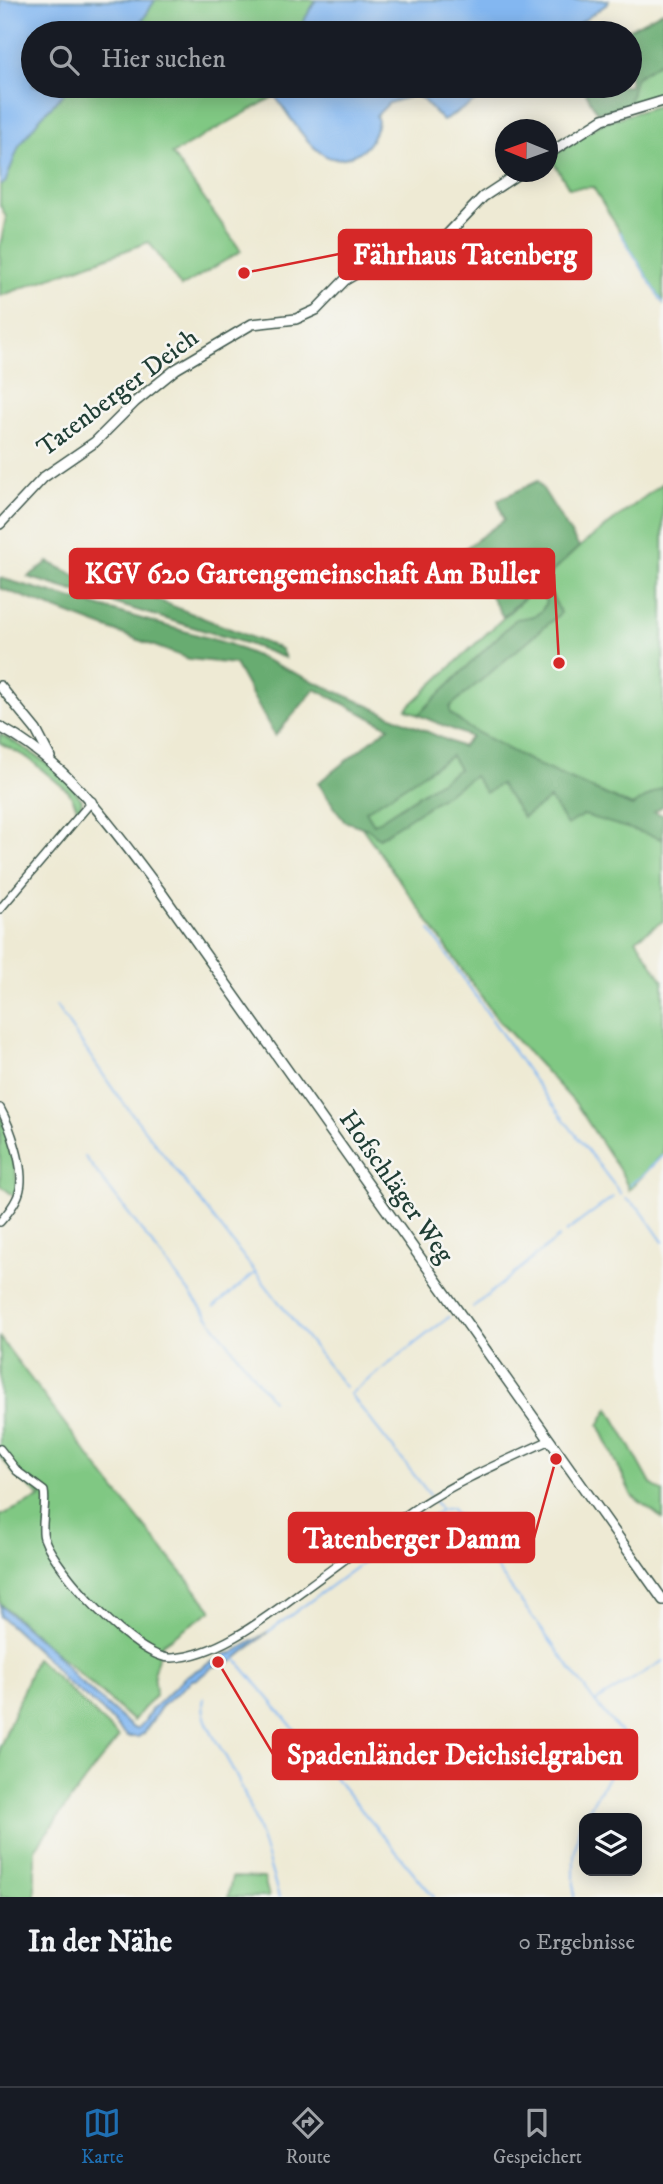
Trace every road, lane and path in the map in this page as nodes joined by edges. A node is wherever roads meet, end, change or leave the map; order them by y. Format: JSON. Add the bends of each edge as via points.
{"nodes":[{"id":1,"x":663,"y":102,"type":"edge"},
{"id":2,"x":558,"y":148,"type":"edge"},
{"id":3,"x":506,"y":182,"type":"edge"},
{"id":4,"x":0,"y":524,"type":"edge"},
{"id":5,"x":0,"y":686,"type":"edge"},
{"id":6,"x":0,"y":727,"type":"edge"},
{"id":7,"x":52,"y":762,"type":"junction"},
{"id":8,"x":92,"y":801,"type":"junction"},
{"id":9,"x":0,"y":908,"type":"edge"},
{"id":10,"x":0,"y":1108,"type":"edge"},
{"id":11,"x":0,"y":1222,"type":"edge"},
{"id":12,"x":550,"y":1440,"type":"junction"},
{"id":13,"x":0,"y":1449,"type":"edge"},
{"id":14,"x":663,"y":1600,"type":"edge"}],
"edges":[{"from":1,"to":2,"type":"street","via":[[603,119]]},
{"from":3,"to":4,"type":"street","name":"Tatenberger Deich","via":[[483,197],[442,240],[407,256],[376,262],[345,280],[316,310],[296,319],[251,324],[176,369],[95,442],[44,477]]},
{"from":5,"to":7,"type":"street","via":[[36,730]]},
{"from":6,"to":7,"type":"street"},
{"from":7,"to":8,"type":"street","name":"Hofschläger Weg"},
{"from":8,"to":9,"type":"street"},
{"from":8,"to":12,"type":"street","name":"Hofschläger Weg"},
{"from":10,"to":11,"type":"street","via":[[19,1165],[20,1190]]},
{"from":12,"to":13,"type":"street","via":[[437,1496],[244,1631],[206,1651],[172,1658],[154,1655],[133,1642],[89,1601],[43,1536],[44,1491],[17,1471]]},
{"from":12,"to":14,"type":"street","name":"Hofschläger Weg"}]}
